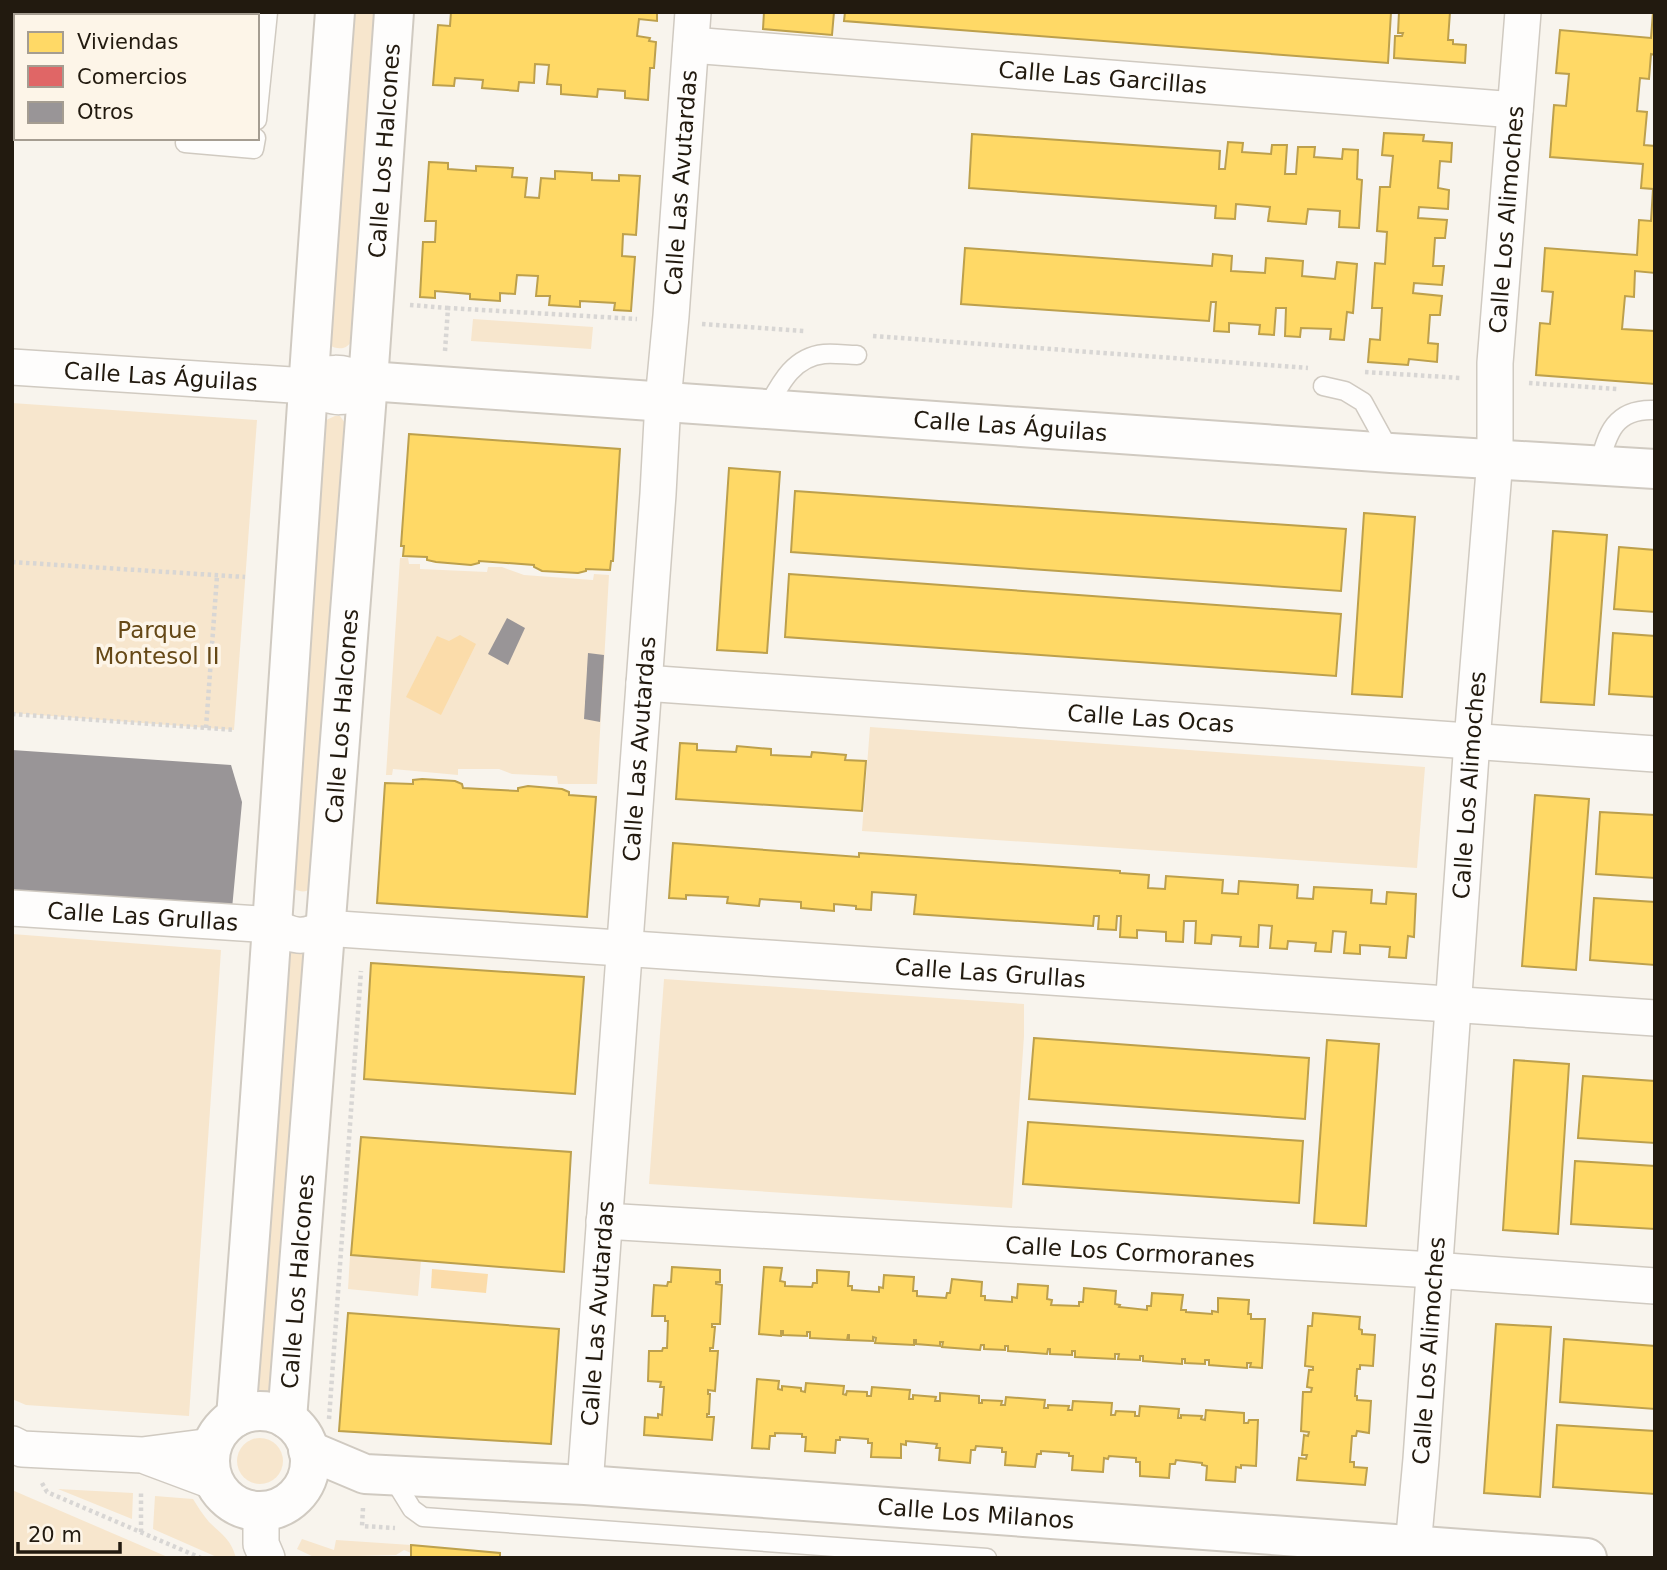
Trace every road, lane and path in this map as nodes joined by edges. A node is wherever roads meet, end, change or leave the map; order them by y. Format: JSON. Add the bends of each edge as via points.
{"nodes":[{"id":1,"x":268,"y":12,"type":"edge"},
{"id":2,"x":335,"y":12,"type":"edge"},
{"id":3,"x":394,"y":12,"type":"edge"},
{"id":4,"x":1523,"y":12,"type":"edge"},
{"id":5,"x":692,"y":29,"type":"edge"},
{"id":6,"x":261,"y":47,"type":"edge"},
{"id":7,"x":260,"y":73,"type":"edge"},
{"id":8,"x":1515,"y":110,"type":"junction"},
{"id":9,"x":186,"y":140,"type":"edge"},
{"id":10,"x":256,"y":140,"type":"edge"},
{"id":11,"x":671,"y":321,"type":"junction"},
{"id":12,"x":810,"y":332,"type":"dead end"},
{"id":13,"x":866,"y":336,"type":"dead end"},
{"id":14,"x":857,"y":355,"type":"dead end"},
{"id":15,"x":12,"y":367,"type":"edge"},
{"id":16,"x":1312,"y":368,"type":"dead end"},
{"id":17,"x":1354,"y":371,"type":"dead end"},
{"id":18,"x":368,"y":381,"type":"junction"},
{"id":19,"x":1495,"y":381,"type":"junction"},
{"id":20,"x":307,"y":386,"type":"junction"},
{"id":21,"x":442,"y":386,"type":"junction"},
{"id":22,"x":1323,"y":386,"type":"dead end"},
{"id":23,"x":1628,"y":390,"type":"dead end"},
{"id":24,"x":663,"y":401,"type":"junction"},
{"id":25,"x":767,"y":408,"type":"junction"},
{"id":26,"x":1655,"y":410,"type":"edge"},
{"id":27,"x":1391,"y":453,"type":"junction"},
{"id":28,"x":1495,"y":459,"type":"junction"},
{"id":29,"x":1599,"y":466,"type":"junction"},
{"id":30,"x":1655,"y":469,"type":"edge"},
{"id":31,"x":12,"y":562,"type":"edge"},
{"id":32,"x":217,"y":576,"type":"junction"},
{"id":33,"x":245,"y":578,"type":"dead end"},
{"id":34,"x":644,"y":682,"type":"junction"},
{"id":35,"x":12,"y":714,"type":"edge"},
{"id":36,"x":206,"y":728,"type":"junction"},
{"id":37,"x":234,"y":730,"type":"dead end"},
{"id":38,"x":1472,"y":741,"type":"junction"},
{"id":39,"x":1655,"y":754,"type":"edge"},
{"id":40,"x":12,"y":908,"type":"edge"},
{"id":41,"x":273,"y":925,"type":"junction"},
{"id":42,"x":324,"y":928,"type":"junction"},
{"id":43,"x":364,"y":931,"type":"junction"},
{"id":44,"x":624,"y":948,"type":"junction"},
{"id":45,"x":1453,"y":1004,"type":"junction"},
{"id":46,"x":1655,"y":1018,"type":"edge"},
{"id":47,"x":604,"y":1221,"type":"junction"},
{"id":48,"x":1433,"y":1270,"type":"junction"},
{"id":49,"x":1655,"y":1286,"type":"edge"},
{"id":50,"x":236,"y":1418,"type":"junction"},
{"id":51,"x":286,"y":1419,"type":"junction"},
{"id":52,"x":318,"y":1435,"type":"junction"},
{"id":53,"x":17,"y":1446,"type":"edge"},
{"id":54,"x":214,"y":1464,"type":"junction"},
{"id":55,"x":378,"y":1474,"type":"junction"},
{"id":56,"x":585,"y":1485,"type":"junction"},
{"id":57,"x":302,"y":1487,"type":"junction"},
{"id":58,"x":261,"y":1511,"type":"junction"},
{"id":59,"x":404,"y":1529,"type":"dead end"},
{"id":60,"x":1299,"y":1547,"type":"edge"},
{"id":61,"x":1413,"y":1552,"type":"edge"},
{"id":62,"x":1521,"y":1555,"type":"edge"},
{"id":63,"x":201,"y":1558,"type":"edge"},
{"id":64,"x":267,"y":1558,"type":"edge"},
{"id":65,"x":987,"y":1558,"type":"edge"},
{"id":66,"x":1587,"y":1558,"type":"edge"}],
"edges":[{"from":1,"to":6,"type":"lane"},
{"from":2,"to":20,"type":"street"},
{"from":3,"to":18,"type":"street","name":"Calle Los Halcones"},
{"from":4,"to":8,"type":"street","name":"Calle Los Alimoches"},
{"from":5,"to":8,"type":"street","name":"Calle Las Garcillas"},
{"from":5,"to":11,"type":"street","name":"Calle Las Avutardas"},
{"from":6,"to":7,"type":"lane"},
{"from":8,"to":19,"type":"street","name":"Calle Los Alimoches"},
{"from":9,"to":10,"type":"lane","via":[[254,149]]},
{"from":11,"to":12,"type":"path"},
{"from":11,"to":21,"type":"path","via":[[448,308]]},
{"from":11,"to":24,"type":"street","name":"Calle Las Avutardas"},
{"from":13,"to":16,"type":"path"},
{"from":14,"to":25,"type":"lane","via":[[804,359],[792,368]]},
{"from":15,"to":20,"type":"street","name":"Calle Las Águilas"},
{"from":17,"to":19,"type":"path"},
{"from":18,"to":20,"type":"street","name":"Calle Las Águilas","via":[[326,374]]},
{"from":18,"to":21,"type":"street","name":"Calle Las Águilas"},
{"from":18,"to":42,"type":"street","name":"Calle Los Halcones"},
{"from":19,"to":23,"type":"path"},
{"from":19,"to":28,"type":"street","name":"Calle Los Alimoches"},
{"from":20,"to":41,"type":"street"},
{"from":21,"to":24,"type":"street","name":"Calle Las Águilas"},
{"from":22,"to":27,"type":"lane","via":[[1345,391],[1363,402]]},
{"from":24,"to":25,"type":"street","name":"Calle Las Águilas"},
{"from":24,"to":34,"type":"street","name":"Calle Las Avutardas"},
{"from":25,"to":27,"type":"street","name":"Calle Las Águilas"},
{"from":26,"to":29,"type":"lane","via":[[1630,413],[1617,421],[1606,437]]},
{"from":27,"to":28,"type":"street","name":"Calle Las Águilas"},
{"from":28,"to":29,"type":"street","name":"Calle Las Águilas"},
{"from":28,"to":38,"type":"street","name":"Calle Los Alimoches"},
{"from":29,"to":30,"type":"street","name":"Calle Las Águilas"},
{"from":31,"to":32,"type":"path"},
{"from":32,"to":33,"type":"path"},
{"from":32,"to":36,"type":"path"},
{"from":34,"to":38,"type":"street","name":"Calle Las Ocas"},
{"from":34,"to":44,"type":"street","name":"Calle Las Avutardas"},
{"from":35,"to":36,"type":"path"},
{"from":36,"to":37,"type":"path"},
{"from":38,"to":39,"type":"street","name":"Calle Las Ocas"},
{"from":38,"to":45,"type":"street","name":"Calle Los Alimoches"},
{"from":40,"to":41,"type":"street","name":"Calle Las Grullas"},
{"from":41,"to":42,"type":"street","name":"Calle Las Grullas","via":[[301,916],[316,919]]},
{"from":41,"to":50,"type":"street"},
{"from":42,"to":43,"type":"street","name":"Calle Las Grullas"},
{"from":42,"to":51,"type":"street","name":"Calle Los Halcones"},
{"from":43,"to":44,"type":"street","name":"Calle Las Grullas"},
{"from":43,"to":52,"type":"path"},
{"from":44,"to":45,"type":"street","name":"Calle Las Grullas"},
{"from":44,"to":47,"type":"street","name":"Calle Las Avutardas"},
{"from":45,"to":46,"type":"street","name":"Calle Las Grullas"},
{"from":45,"to":48,"type":"street","name":"Calle Los Alimoches"},
{"from":47,"to":48,"type":"street","name":"Calle Los Cormoranes"},
{"from":47,"to":56,"type":"street","name":"Calle Las Avutardas"},
{"from":48,"to":49,"type":"street","name":"Calle Los Cormoranes"},
{"from":48,"to":61,"type":"street","name":"Calle Los Alimoches"},
{"from":50,"to":51,"type":"street","via":[[261,1411]]},
{"from":50,"to":54,"type":"street","via":[[218,1435]]},
{"from":51,"to":52,"type":"street","via":[[306,1441]]},
{"from":52,"to":55,"type":"street","name":"Calle Los Milanos"},
{"from":52,"to":57,"type":"street"},
{"from":53,"to":54,"type":"street"},
{"from":53,"to":63,"type":"path","via":[[47,1492]]},
{"from":54,"to":58,"type":"street","via":[[226,1497],[238,1506]]},
{"from":55,"to":56,"type":"street","name":"Calle Los Milanos"},
{"from":55,"to":57,"type":"street","name":"Calle Los Milanos"},
{"from":55,"to":59,"type":"path","via":[[362,1526]]},
{"from":55,"to":65,"type":"lane","via":[[422,1517]]},
{"from":56,"to":60,"type":"street","name":"Calle Los Milanos"},
{"from":57,"to":58,"type":"street","via":[[289,1501]]},
{"from":58,"to":64,"type":"street","via":[[261,1544]]},
{"from":60,"to":61,"type":"street","name":"Calle Los Milanos"},
{"from":61,"to":62,"type":"street","name":"Calle Los Milanos"},
{"from":62,"to":66,"type":"street","name":"Calle Los Milanos"}]}
